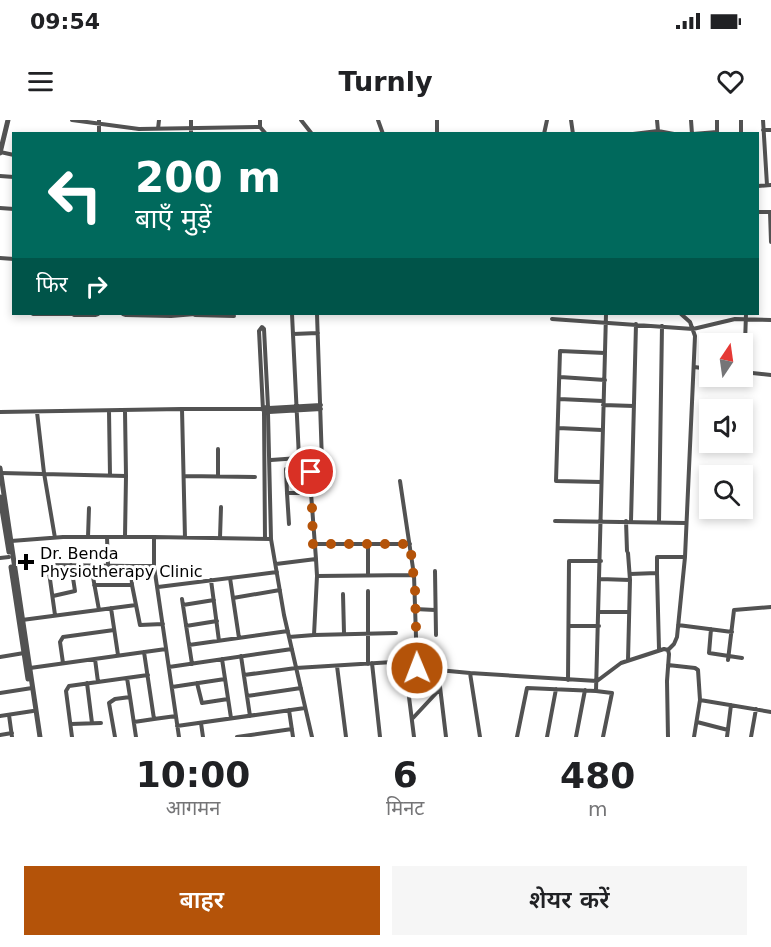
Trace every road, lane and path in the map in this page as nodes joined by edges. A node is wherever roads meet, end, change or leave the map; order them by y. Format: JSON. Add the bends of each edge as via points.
{"nodes":[{"id":1,"x":8,"y":120,"type":"edge"},
{"id":2,"x":72,"y":120,"type":"edge"},
{"id":3,"x":130,"y":120,"type":"edge"},
{"id":4,"x":159,"y":120,"type":"edge"},
{"id":5,"x":191,"y":120,"type":"edge"},
{"id":6,"x":217,"y":120,"type":"edge"},
{"id":7,"x":260,"y":120,"type":"edge"},
{"id":8,"x":301,"y":120,"type":"edge"},
{"id":9,"x":657,"y":120,"type":"edge"},
{"id":10,"x":763,"y":120,"type":"edge"},
{"id":11,"x":99,"y":122,"type":"edge"},
{"id":12,"x":260,"y":127,"type":"junction"},
{"id":13,"x":217,"y":128,"type":"junction"},
{"id":14,"x":129,"y":129,"type":"junction"},
{"id":15,"x":158,"y":129,"type":"junction"},
{"id":16,"x":764,"y":130,"type":"junction"},
{"id":17,"x":771,"y":130,"type":"edge"},
{"id":18,"x":658,"y":131,"type":"junction"},
{"id":19,"x":191,"y":132,"type":"edge"},
{"id":20,"x":264,"y":132,"type":"edge"},
{"id":21,"x":310,"y":132,"type":"edge"},
{"id":22,"x":650,"y":132,"type":"edge"},
{"id":23,"x":663,"y":132,"type":"edge"},
{"id":24,"x":0,"y":152,"type":"edge"},
{"id":25,"x":769,"y":185,"type":"edge"},
{"id":26,"x":770,"y":212,"type":"edge"},
{"id":27,"x":771,"y":242,"type":"edge"},
{"id":28,"x":220,"y":315,"type":"edge"},
{"id":29,"x":292,"y":315,"type":"edge"},
{"id":30,"x":317,"y":315,"type":"edge"},
{"id":31,"x":606,"y":315,"type":"edge"},
{"id":32,"x":682,"y":315,"type":"edge"},
{"id":33,"x":234,"y":316,"type":"dead end"},
{"id":34,"x":747,"y":316,"type":"edge"},
{"id":35,"x":552,"y":319,"type":"dead end"},
{"id":36,"x":771,"y":320,"type":"edge"},
{"id":37,"x":606,"y":322,"type":"junction"},
{"id":38,"x":636,"y":324,"type":"junction"},
{"id":39,"x":662,"y":326,"type":"junction"},
{"id":40,"x":693,"y":329,"type":"junction"},
{"id":41,"x":318,"y":333,"type":"junction"},
{"id":42,"x":746,"y":333,"type":"edge"},
{"id":43,"x":293,"y":334,"type":"junction"},
{"id":44,"x":263,"y":350,"type":"junction"},
{"id":45,"x":605,"y":353,"type":"junction"},
{"id":46,"x":694,"y":367,"type":"junction"},
{"id":47,"x":699,"y":368,"type":"edge"},
{"id":48,"x":753,"y":373,"type":"edge"},
{"id":49,"x":771,"y":375,"type":"edge"},
{"id":50,"x":560,"y":377,"type":"junction"},
{"id":51,"x":605,"y":380,"type":"junction"},
{"id":52,"x":559,"y":399,"type":"junction"},
{"id":53,"x":603,"y":403,"type":"junction"},
{"id":54,"x":634,"y":406,"type":"junction"},
{"id":55,"x":321,"y":407,"type":"junction"},
{"id":56,"x":182,"y":409,"type":"junction"},
{"id":57,"x":297,"y":409,"type":"junction"},
{"id":58,"x":266,"y":410,"type":"junction"},
{"id":59,"x":109,"y":411,"type":"junction"},
{"id":60,"x":125,"y":411,"type":"junction"},
{"id":61,"x":0,"y":412,"type":"edge"},
{"id":62,"x":37,"y":412,"type":"junction"},
{"id":63,"x":558,"y":428,"type":"junction"},
{"id":64,"x":602,"y":430,"type":"junction"},
{"id":65,"x":218,"y":449,"type":"dead end"},
{"id":66,"x":271,"y":460,"type":"junction"},
{"id":67,"x":322,"y":462,"type":"dead end"},
{"id":68,"x":0,"y":471,"type":"edge"},
{"id":69,"x":44,"y":473,"type":"junction"},
{"id":70,"x":110,"y":476,"type":"junction"},
{"id":71,"x":126,"y":476,"type":"junction"},
{"id":72,"x":184,"y":476,"type":"junction"},
{"id":73,"x":218,"y":476,"type":"junction"},
{"id":74,"x":255,"y":477,"type":"dead end"},
{"id":75,"x":400,"y":481,"type":"dead end"},
{"id":76,"x":601,"y":482,"type":"junction"},
{"id":77,"x":287,"y":493,"type":"junction"},
{"id":78,"x":311,"y":493,"type":"junction"},
{"id":79,"x":0,"y":497,"type":"edge"},
{"id":80,"x":221,"y":507,"type":"dead end"},
{"id":81,"x":89,"y":508,"type":"dead end"},
{"id":82,"x":555,"y":521,"type":"dead end"},
{"id":83,"x":601,"y":521,"type":"junction"},
{"id":84,"x":628,"y":521,"type":"junction"},
{"id":85,"x":659,"y":522,"type":"junction"},
{"id":86,"x":686,"y":523,"type":"junction"},
{"id":87,"x":289,"y":524,"type":"dead end"},
{"id":88,"x":3,"y":533,"type":"edge"},
{"id":89,"x":88,"y":537,"type":"junction"},
{"id":90,"x":107,"y":537,"type":"junction"},
{"id":91,"x":125,"y":537,"type":"junction"},
{"id":92,"x":154,"y":537,"type":"junction"},
{"id":93,"x":55,"y":538,"type":"junction"},
{"id":94,"x":185,"y":538,"type":"junction"},
{"id":95,"x":220,"y":538,"type":"junction"},
{"id":96,"x":265,"y":539,"type":"junction"},
{"id":97,"x":271,"y":539,"type":"junction"},
{"id":98,"x":9,"y":541,"type":"junction"},
{"id":99,"x":313,"y":544,"type":"junction"},
{"id":100,"x":368,"y":544,"type":"junction"},
{"id":101,"x":410,"y":544,"type":"junction"},
{"id":102,"x":9,"y":557,"type":"junction"},
{"id":103,"x":684,"y":557,"type":"junction"},
{"id":104,"x":0,"y":558,"type":"edge"},
{"id":105,"x":316,"y":559,"type":"junction"},
{"id":106,"x":601,"y":561,"type":"junction"},
{"id":107,"x":276,"y":564,"type":"junction"},
{"id":108,"x":71,"y":565,"type":"junction"},
{"id":109,"x":108,"y":565,"type":"junction"},
{"id":110,"x":131,"y":566,"type":"junction"},
{"id":111,"x":154,"y":566,"type":"junction"},
{"id":112,"x":435,"y":571,"type":"dead end"},
{"id":113,"x":277,"y":572,"type":"junction"},
{"id":114,"x":657,"y":573,"type":"junction"},
{"id":115,"x":630,"y":574,"type":"junction"},
{"id":116,"x":368,"y":575,"type":"junction"},
{"id":117,"x":414,"y":575,"type":"junction"},
{"id":118,"x":317,"y":576,"type":"junction"},
{"id":119,"x":93,"y":578,"type":"dead end"},
{"id":120,"x":230,"y":578,"type":"junction"},
{"id":121,"x":600,"y":579,"type":"junction"},
{"id":122,"x":211,"y":580,"type":"junction"},
{"id":123,"x":630,"y":580,"type":"junction"},
{"id":124,"x":94,"y":585,"type":"junction"},
{"id":125,"x":132,"y":585,"type":"junction"},
{"id":126,"x":158,"y":587,"type":"junction"},
{"id":127,"x":280,"y":590,"type":"junction"},
{"id":128,"x":368,"y":591,"type":"dead end"},
{"id":129,"x":343,"y":594,"type":"dead end"},
{"id":130,"x":53,"y":596,"type":"junction"},
{"id":131,"x":233,"y":598,"type":"junction"},
{"id":132,"x":214,"y":600,"type":"junction"},
{"id":133,"x":136,"y":605,"type":"junction"},
{"id":134,"x":771,"y":606,"type":"edge"},
{"id":135,"x":111,"y":608,"type":"junction"},
{"id":136,"x":415,"y":609,"type":"junction"},
{"id":137,"x":435,"y":609,"type":"junction"},
{"id":138,"x":99,"y":610,"type":"junction"},
{"id":139,"x":599,"y":612,"type":"junction"},
{"id":140,"x":629,"y":612,"type":"junction"},
{"id":141,"x":56,"y":615,"type":"junction"},
{"id":142,"x":22,"y":620,"type":"junction"},
{"id":143,"x":217,"y":621,"type":"junction"},
{"id":144,"x":163,"y":624,"type":"junction"},
{"id":145,"x":678,"y":625,"type":"junction"},
{"id":146,"x":186,"y":626,"type":"junction"},
{"id":147,"x":569,"y":626,"type":"junction"},
{"id":148,"x":599,"y":626,"type":"junction"},
{"id":149,"x":711,"y":629,"type":"junction"},
{"id":150,"x":114,"y":630,"type":"junction"},
{"id":151,"x":732,"y":632,"type":"junction"},
{"id":152,"x":344,"y":633,"type":"junction"},
{"id":153,"x":396,"y":633,"type":"dead end"},
{"id":154,"x":288,"y":634,"type":"junction"},
{"id":155,"x":367,"y":634,"type":"junction"},
{"id":156,"x":314,"y":635,"type":"junction"},
{"id":157,"x":436,"y":635,"type":"dead end"},
{"id":158,"x":239,"y":638,"type":"junction"},
{"id":159,"x":219,"y":641,"type":"junction"},
{"id":160,"x":189,"y":645,"type":"junction"},
{"id":161,"x":166,"y":649,"type":"junction"},
{"id":162,"x":292,"y":649,"type":"junction"},
{"id":163,"x":659,"y":649,"type":"junction"},
{"id":164,"x":668,"y":650,"type":"junction"},
{"id":165,"x":144,"y":652,"type":"junction"},
{"id":166,"x":24,"y":653,"type":"junction"},
{"id":167,"x":118,"y":655,"type":"junction"},
{"id":168,"x":241,"y":656,"type":"junction"},
{"id":169,"x":0,"y":657,"type":"edge"},
{"id":170,"x":95,"y":658,"type":"junction"},
{"id":171,"x":729,"y":658,"type":"junction"},
{"id":172,"x":742,"y":658,"type":"dead end"},
{"id":173,"x":222,"y":659,"type":"junction"},
{"id":174,"x":628,"y":661,"type":"junction"},
{"id":175,"x":63,"y":663,"type":"junction"},
{"id":176,"x":192,"y":664,"type":"junction"},
{"id":177,"x":370,"y":664,"type":"junction"},
{"id":178,"x":668,"y":664,"type":"junction"},
{"id":179,"x":405,"y":665,"type":"junction"},
{"id":180,"x":338,"y":666,"type":"junction"},
{"id":181,"x":169,"y":667,"type":"junction"},
{"id":182,"x":28,"y":668,"type":"junction"},
{"id":183,"x":296,"y":668,"type":"junction"},
{"id":184,"x":417,"y":668,"type":"junction"},
{"id":185,"x":438,"y":670,"type":"junction"},
{"id":186,"x":470,"y":673,"type":"junction"},
{"id":187,"x":148,"y":675,"type":"junction"},
{"id":188,"x":244,"y":675,"type":"junction"},
{"id":189,"x":127,"y":678,"type":"junction"},
{"id":190,"x":225,"y":679,"type":"junction"},
{"id":191,"x":568,"y":680,"type":"junction"},
{"id":192,"x":597,"y":681,"type":"junction"},
{"id":193,"x":98,"y":682,"type":"junction"},
{"id":194,"x":87,"y":683,"type":"junction"},
{"id":195,"x":196,"y":683,"type":"junction"},
{"id":196,"x":172,"y":687,"type":"junction"},
{"id":197,"x":301,"y":688,"type":"junction"},
{"id":198,"x":31,"y":689,"type":"junction"},
{"id":199,"x":440,"y":689,"type":"junction"},
{"id":200,"x":556,"y":689,"type":"junction"},
{"id":201,"x":585,"y":690,"type":"junction"},
{"id":202,"x":596,"y":691,"type":"junction"},
{"id":203,"x":0,"y":693,"type":"edge"},
{"id":204,"x":247,"y":696,"type":"junction"},
{"id":205,"x":130,"y":697,"type":"junction"},
{"id":206,"x":228,"y":699,"type":"junction"},
{"id":207,"x":700,"y":700,"type":"junction"},
{"id":208,"x":731,"y":705,"type":"junction"},
{"id":209,"x":305,"y":708,"type":"junction"},
{"id":210,"x":756,"y":709,"type":"junction"},
{"id":211,"x":289,"y":710,"type":"junction"},
{"id":212,"x":33,"y":711,"type":"junction"},
{"id":213,"x":771,"y":712,"type":"edge"},
{"id":214,"x":9,"y":715,"type":"junction"},
{"id":215,"x":0,"y":716,"type":"edge"},
{"id":216,"x":176,"y":716,"type":"junction"},
{"id":217,"x":250,"y":716,"type":"junction"},
{"id":218,"x":231,"y":718,"type":"junction"},
{"id":219,"x":413,"y":718,"type":"junction"},
{"id":220,"x":154,"y":719,"type":"junction"},
{"id":221,"x":134,"y":722,"type":"junction"},
{"id":222,"x":697,"y":722,"type":"junction"},
{"id":223,"x":92,"y":723,"type":"junction"},
{"id":224,"x":101,"y":723,"type":"dead end"},
{"id":225,"x":201,"y":723,"type":"junction"},
{"id":226,"x":71,"y":724,"type":"junction"},
{"id":227,"x":177,"y":726,"type":"junction"},
{"id":228,"x":292,"y":729,"type":"junction"},
{"id":229,"x":728,"y":729,"type":"junction"},
{"id":230,"x":0,"y":735,"type":"edge"},
{"id":231,"x":12,"y":735,"type":"edge"},
{"id":232,"x":38,"y":737,"type":"edge"},
{"id":233,"x":72,"y":737,"type":"edge"},
{"id":234,"x":115,"y":737,"type":"edge"},
{"id":235,"x":136,"y":737,"type":"edge"},
{"id":236,"x":179,"y":737,"type":"edge"},
{"id":237,"x":203,"y":737,"type":"edge"},
{"id":238,"x":237,"y":737,"type":"edge"},
{"id":239,"x":293,"y":737,"type":"edge"},
{"id":240,"x":312,"y":737,"type":"edge"},
{"id":241,"x":346,"y":737,"type":"edge"},
{"id":242,"x":380,"y":737,"type":"edge"},
{"id":243,"x":414,"y":737,"type":"edge"},
{"id":244,"x":446,"y":737,"type":"edge"},
{"id":245,"x":480,"y":737,"type":"edge"},
{"id":246,"x":517,"y":737,"type":"edge"},
{"id":247,"x":547,"y":737,"type":"edge"},
{"id":248,"x":576,"y":737,"type":"edge"},
{"id":249,"x":603,"y":737,"type":"edge"},
{"id":250,"x":668,"y":737,"type":"edge"},
{"id":251,"x":694,"y":737,"type":"edge"},
{"id":252,"x":726,"y":737,"type":"edge"},
{"id":253,"x":751,"y":737,"type":"edge"}],
"edges":[{"from":1,"to":24,"type":"street"},
{"from":2,"to":11,"type":"street"},
{"from":3,"to":14,"type":"street"},
{"from":4,"to":15,"type":"street"},
{"from":5,"to":19,"type":"street"},
{"from":6,"to":13,"type":"street"},
{"from":7,"to":12,"type":"street"},
{"from":8,"to":21,"type":"street"},
{"from":9,"to":18,"type":"street"},
{"from":10,"to":16,"type":"street"},
{"from":11,"to":14,"type":"street"},
{"from":12,"to":13,"type":"street"},
{"from":12,"to":20,"type":"street"},
{"from":13,"to":19,"type":"street"},
{"from":14,"to":15,"type":"street"},
{"from":15,"to":19,"type":"street"},
{"from":16,"to":17,"type":"street"},
{"from":16,"to":25,"type":"street"},
{"from":18,"to":22,"type":"street"},
{"from":18,"to":23,"type":"street"},
{"from":26,"to":27,"type":"street"},
{"from":28,"to":33,"type":"street"},
{"from":29,"to":43,"type":"street"},
{"from":30,"to":41,"type":"street"},
{"from":31,"to":37,"type":"street"},
{"from":32,"to":40,"type":"street"},
{"from":34,"to":36,"type":"street"},
{"from":34,"to":40,"type":"street"},
{"from":34,"to":42,"type":"street"},
{"from":35,"to":37,"type":"street"},
{"from":37,"to":38,"type":"street"},
{"from":37,"to":45,"type":"street"},
{"from":38,"to":39,"type":"street"},
{"from":38,"to":54,"type":"street"},
{"from":39,"to":40,"type":"street"},
{"from":39,"to":85,"type":"street"},
{"from":40,"to":46,"type":"street"},
{"from":41,"to":43,"type":"street"},
{"from":41,"to":55,"type":"street"},
{"from":43,"to":57,"type":"street"},
{"from":44,"to":44,"type":"street","via":[[259,331],[262,327],[264,329]]},
{"from":44,"to":58,"type":"street"},
{"from":45,"to":50,"type":"street","via":[[561,351]]},
{"from":45,"to":51,"type":"street"},
{"from":46,"to":47,"type":"street"},
{"from":46,"to":86,"type":"street"},
{"from":48,"to":49,"type":"street"},
{"from":50,"to":51,"type":"street"},
{"from":50,"to":52,"type":"street"},
{"from":51,"to":53,"type":"street"},
{"from":52,"to":53,"type":"street"},
{"from":52,"to":63,"type":"street"},
{"from":53,"to":54,"type":"street"},
{"from":53,"to":64,"type":"street"},
{"from":54,"to":84,"type":"street"},
{"from":55,"to":57,"type":"street"},
{"from":55,"to":67,"type":"street"},
{"from":56,"to":58,"type":"street"},
{"from":56,"to":60,"type":"street"},
{"from":56,"to":72,"type":"street"},
{"from":57,"to":58,"type":"street"},
{"from":57,"to":66,"type":"street","via":[[299,458]]},
{"from":58,"to":66,"type":"street"},
{"from":58,"to":96,"type":"street"},
{"from":59,"to":60,"type":"street"},
{"from":59,"to":62,"type":"street"},
{"from":59,"to":70,"type":"street"},
{"from":60,"to":71,"type":"street"},
{"from":61,"to":62,"type":"street"},
{"from":62,"to":69,"type":"street"},
{"from":63,"to":64,"type":"street"},
{"from":63,"to":76,"type":"street","via":[[556,481]]},
{"from":64,"to":76,"type":"street"},
{"from":65,"to":73,"type":"street"},
{"from":66,"to":97,"type":"street"},
{"from":68,"to":69,"type":"street"},
{"from":68,"to":98,"type":"street"},
{"from":69,"to":70,"type":"street"},
{"from":69,"to":93,"type":"street"},
{"from":70,"to":71,"type":"street"},
{"from":71,"to":91,"type":"street"},
{"from":72,"to":73,"type":"street"},
{"from":72,"to":94,"type":"street"},
{"from":73,"to":74,"type":"street"},
{"from":75,"to":101,"type":"street"},
{"from":76,"to":83,"type":"street"},
{"from":77,"to":78,"type":"street"},
{"from":77,"to":78,"type":"street","via":[[286,469],[298,468],[310,469]]},
{"from":77,"to":87,"type":"street"},
{"from":78,"to":99,"type":"street"},
{"from":79,"to":88,"type":"street"},
{"from":80,"to":95,"type":"street"},
{"from":81,"to":89,"type":"street"},
{"from":82,"to":83,"type":"street"},
{"from":83,"to":84,"type":"street"},
{"from":83,"to":106,"type":"street"},
{"from":84,"to":85,"type":"street"},
{"from":84,"to":115,"type":"street"},
{"from":85,"to":86,"type":"street"},
{"from":86,"to":103,"type":"street"},
{"from":88,"to":98,"type":"street"},
{"from":89,"to":90,"type":"street"},
{"from":89,"to":93,"type":"street"},
{"from":90,"to":91,"type":"street"},
{"from":90,"to":109,"type":"street"},
{"from":91,"to":92,"type":"street"},
{"from":92,"to":94,"type":"street"},
{"from":92,"to":111,"type":"street"},
{"from":93,"to":98,"type":"street"},
{"from":94,"to":95,"type":"street"},
{"from":95,"to":96,"type":"street"},
{"from":96,"to":97,"type":"street"},
{"from":97,"to":107,"type":"street"},
{"from":98,"to":102,"type":"street"},
{"from":98,"to":142,"type":"street"},
{"from":99,"to":100,"type":"street"},
{"from":99,"to":105,"type":"street"},
{"from":100,"to":101,"type":"street"},
{"from":100,"to":116,"type":"street"},
{"from":101,"to":117,"type":"street"},
{"from":102,"to":104,"type":"street"},
{"from":102,"to":166,"type":"street"},
{"from":103,"to":114,"type":"street","via":[[657,557]]},
{"from":103,"to":145,"type":"street"},
{"from":105,"to":107,"type":"street"},
{"from":105,"to":118,"type":"street"},
{"from":106,"to":121,"type":"street"},
{"from":106,"to":147,"type":"street","via":[[569,561]]},
{"from":107,"to":113,"type":"street"},
{"from":108,"to":109,"type":"street"},
{"from":108,"to":130,"type":"street","via":[[75,591]]},
{"from":108,"to":130,"type":"street","via":[[48,563]]},
{"from":109,"to":110,"type":"street"},
{"from":110,"to":111,"type":"street"},
{"from":110,"to":125,"type":"street"},
{"from":111,"to":126,"type":"street"},
{"from":112,"to":137,"type":"street"},
{"from":113,"to":120,"type":"street"},
{"from":113,"to":127,"type":"street"},
{"from":114,"to":115,"type":"street"},
{"from":114,"to":163,"type":"street"},
{"from":115,"to":123,"type":"street"},
{"from":116,"to":117,"type":"street"},
{"from":116,"to":118,"type":"street"},
{"from":117,"to":136,"type":"street"},
{"from":118,"to":156,"type":"street"},
{"from":119,"to":124,"type":"street"},
{"from":120,"to":122,"type":"street"},
{"from":120,"to":131,"type":"street"},
{"from":121,"to":123,"type":"street"},
{"from":121,"to":139,"type":"street"},
{"from":122,"to":126,"type":"street"},
{"from":122,"to":132,"type":"street"},
{"from":123,"to":140,"type":"street"},
{"from":124,"to":125,"type":"street"},
{"from":124,"to":138,"type":"street"},
{"from":125,"to":133,"type":"street"},
{"from":126,"to":144,"type":"street"},
{"from":127,"to":131,"type":"street"},
{"from":127,"to":154,"type":"street"},
{"from":128,"to":155,"type":"street"},
{"from":129,"to":152,"type":"street"},
{"from":130,"to":141,"type":"street"},
{"from":131,"to":158,"type":"street"},
{"from":132,"to":143,"type":"street"},
{"from":132,"to":146,"type":"street","via":[[183,602]]},
{"from":133,"to":135,"type":"street"},
{"from":133,"to":144,"type":"street","via":[[140,626]]},
{"from":134,"to":151,"type":"street","via":[[734,610]]},
{"from":135,"to":138,"type":"street"},
{"from":135,"to":150,"type":"street"},
{"from":136,"to":137,"type":"street"},
{"from":136,"to":184,"type":"street"},
{"from":137,"to":157,"type":"street"},
{"from":138,"to":141,"type":"street"},
{"from":139,"to":140,"type":"street"},
{"from":139,"to":148,"type":"street"},
{"from":140,"to":174,"type":"street"},
{"from":141,"to":142,"type":"street"},
{"from":142,"to":182,"type":"street"},
{"from":143,"to":146,"type":"street"},
{"from":143,"to":159,"type":"street"},
{"from":144,"to":161,"type":"street"},
{"from":145,"to":149,"type":"street"},
{"from":145,"to":164,"type":"street","via":[[676,641]]},
{"from":146,"to":160,"type":"street"},
{"from":147,"to":148,"type":"street"},
{"from":147,"to":191,"type":"street"},
{"from":148,"to":192,"type":"street"},
{"from":149,"to":151,"type":"street"},
{"from":149,"to":171,"type":"street","via":[[709,653]]},
{"from":150,"to":167,"type":"street"},
{"from":150,"to":175,"type":"street","via":[[63,638]]},
{"from":151,"to":171,"type":"street"},
{"from":152,"to":155,"type":"street"},
{"from":152,"to":156,"type":"street"},
{"from":153,"to":155,"type":"street"},
{"from":154,"to":156,"type":"street"},
{"from":154,"to":158,"type":"street"},
{"from":154,"to":162,"type":"street"},
{"from":155,"to":177,"type":"street"},
{"from":158,"to":159,"type":"street"},
{"from":159,"to":160,"type":"street"},
{"from":160,"to":176,"type":"street"},
{"from":161,"to":165,"type":"street"},
{"from":161,"to":181,"type":"street"},
{"from":162,"to":168,"type":"street"},
{"from":162,"to":183,"type":"street"},
{"from":163,"to":164,"type":"street"},
{"from":163,"to":174,"type":"street"},
{"from":164,"to":178,"type":"street"},
{"from":165,"to":167,"type":"street"},
{"from":165,"to":187,"type":"street"},
{"from":166,"to":169,"type":"street"},
{"from":166,"to":182,"type":"street"},
{"from":167,"to":170,"type":"street"},
{"from":168,"to":173,"type":"street"},
{"from":168,"to":188,"type":"street"},
{"from":170,"to":175,"type":"street"},
{"from":170,"to":193,"type":"street"},
{"from":171,"to":172,"type":"street"},
{"from":173,"to":176,"type":"street"},
{"from":173,"to":190,"type":"street"},
{"from":174,"to":192,"type":"street"},
{"from":175,"to":182,"type":"street"},
{"from":176,"to":181,"type":"street"},
{"from":177,"to":179,"type":"street"},
{"from":177,"to":180,"type":"street"},
{"from":177,"to":242,"type":"street"},
{"from":178,"to":207,"type":"street","via":[[698,670]]},
{"from":178,"to":250,"type":"street"},
{"from":179,"to":184,"type":"street"},
{"from":179,"to":219,"type":"street"},
{"from":180,"to":183,"type":"street"},
{"from":180,"to":241,"type":"street"},
{"from":181,"to":196,"type":"street"},
{"from":182,"to":198,"type":"street"},
{"from":183,"to":188,"type":"street"},
{"from":183,"to":197,"type":"street"},
{"from":184,"to":185,"type":"street"},
{"from":185,"to":186,"type":"street"},
{"from":185,"to":199,"type":"street"},
{"from":186,"to":191,"type":"street"},
{"from":186,"to":245,"type":"street"},
{"from":187,"to":189,"type":"street"},
{"from":187,"to":220,"type":"street"},
{"from":188,"to":204,"type":"street"},
{"from":189,"to":193,"type":"street"},
{"from":189,"to":205,"type":"street"},
{"from":190,"to":195,"type":"street"},
{"from":190,"to":206,"type":"street"},
{"from":191,"to":192,"type":"street"},
{"from":192,"to":202,"type":"street"},
{"from":193,"to":194,"type":"street"},
{"from":194,"to":223,"type":"street"},
{"from":194,"to":226,"type":"street","via":[[69,686],[66,691]]},
{"from":195,"to":196,"type":"street"},
{"from":195,"to":206,"type":"street","via":[[202,703]]},
{"from":196,"to":216,"type":"street"},
{"from":197,"to":204,"type":"street"},
{"from":197,"to":209,"type":"street"},
{"from":198,"to":203,"type":"street"},
{"from":198,"to":212,"type":"street"},
{"from":198,"to":232,"type":"street"},
{"from":199,"to":219,"type":"street"},
{"from":199,"to":244,"type":"street"},
{"from":200,"to":201,"type":"street"},
{"from":200,"to":246,"type":"street","via":[[527,688]]},
{"from":200,"to":247,"type":"street"},
{"from":201,"to":202,"type":"street"},
{"from":201,"to":248,"type":"street"},
{"from":202,"to":249,"type":"street","via":[[612,693]]},
{"from":204,"to":217,"type":"street"},
{"from":205,"to":221,"type":"street"},
{"from":205,"to":234,"type":"street","via":[[109,703]]},
{"from":206,"to":218,"type":"street"},
{"from":207,"to":208,"type":"street"},
{"from":207,"to":222,"type":"street"},
{"from":208,"to":210,"type":"street"},
{"from":208,"to":229,"type":"street"},
{"from":209,"to":211,"type":"street"},
{"from":209,"to":240,"type":"street"},
{"from":210,"to":213,"type":"street"},
{"from":210,"to":253,"type":"street"},
{"from":211,"to":217,"type":"street"},
{"from":211,"to":228,"type":"street"},
{"from":212,"to":214,"type":"street"},
{"from":212,"to":232,"type":"street"},
{"from":214,"to":215,"type":"street"},
{"from":214,"to":231,"type":"street"},
{"from":216,"to":220,"type":"street"},
{"from":216,"to":227,"type":"street"},
{"from":217,"to":218,"type":"street"},
{"from":218,"to":225,"type":"street"},
{"from":219,"to":243,"type":"street"},
{"from":220,"to":221,"type":"street"},
{"from":221,"to":235,"type":"street"},
{"from":222,"to":229,"type":"street"},
{"from":222,"to":251,"type":"street"},
{"from":223,"to":224,"type":"street"},
{"from":223,"to":226,"type":"street"},
{"from":225,"to":227,"type":"street"},
{"from":225,"to":237,"type":"street"},
{"from":226,"to":233,"type":"street"},
{"from":227,"to":236,"type":"street"},
{"from":228,"to":238,"type":"street"},
{"from":228,"to":239,"type":"street"},
{"from":229,"to":252,"type":"street"},
{"from":230,"to":231,"type":"street"}]}
